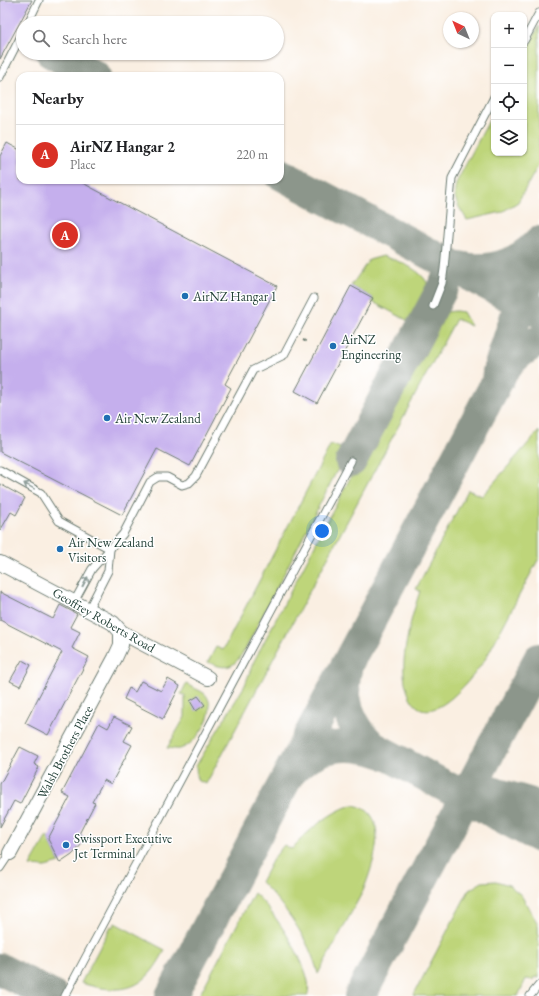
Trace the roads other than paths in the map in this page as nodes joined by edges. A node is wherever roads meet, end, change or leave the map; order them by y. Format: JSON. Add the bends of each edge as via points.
{"nodes":[{"id":1,"x":39,"y":0,"type":"edge"},
{"id":2,"x":539,"y":13,"type":"edge"},
{"id":3,"x":31,"y":16,"type":"edge"},
{"id":4,"x":527,"y":35,"type":"edge"},
{"id":5,"x":16,"y":46,"type":"edge"},
{"id":6,"x":0,"y":77,"type":"edge"},
{"id":7,"x":491,"y":103,"type":"edge"},
{"id":8,"x":314,"y":298,"type":"dead end"},
{"id":9,"x":433,"y":306,"type":"dead end"},
{"id":10,"x":351,"y":461,"type":"dead end"},
{"id":11,"x":0,"y":470,"type":"edge"},
{"id":12,"x":110,"y":549,"type":"junction"},
{"id":13,"x":0,"y":563,"type":"edge"},
{"id":14,"x":74,"y":602,"type":"junction"},
{"id":15,"x":88,"y":610,"type":"junction"},
{"id":16,"x":121,"y":632,"type":"junction"},
{"id":17,"x":208,"y":678,"type":"dead end"},
{"id":18,"x":10,"y":853,"type":"joint"},
{"id":19,"x":0,"y":868,"type":"edge"},
{"id":20,"x":539,"y":985,"type":"edge"},
{"id":21,"x":65,"y":996,"type":"edge"},
{"id":22,"x":530,"y":996,"type":"edge"}],
"edges":[{"from":1,"to":3,"type":"lane"},
{"from":2,"to":4,"type":"lane"},
{"from":5,"to":6,"type":"lane"},
{"from":7,"to":9,"type":"lane","via":[[452,178],[444,269],[439,293]]},
{"from":8,"to":12,"type":"lane","via":[[284,355],[253,370],[196,476],[189,483],[182,485],[167,477],[154,478],[123,534]]},
{"from":10,"to":21,"type":"lane"},
{"from":12,"to":11,"type":"lane","one_way":true,"via":[[59,521],[37,491]]},
{"from":14,"to":12,"type":"lane","one_way":true,"via":[[92,570]]},
{"from":12,"to":15,"type":"lane","via":[[108,571]]},
{"from":13,"to":14,"type":"street","name":"Geoffrey Roberts Road"},
{"from":14,"to":15,"type":"street","name":"Geoffrey Roberts Road"},
{"from":15,"to":16,"type":"street","name":"Geoffrey Roberts Road","via":[[113,623]]},
{"from":16,"to":17,"type":"street","name":"Geoffrey Roberts Road"},
{"from":16,"to":18,"type":"street","name":"Walsh Brothers Place","via":[[121,645],[115,658]]},
{"from":18,"to":19,"type":"lane","name":"Walsh Brothers Place"},
{"from":20,"to":22,"type":"lane"}]}
